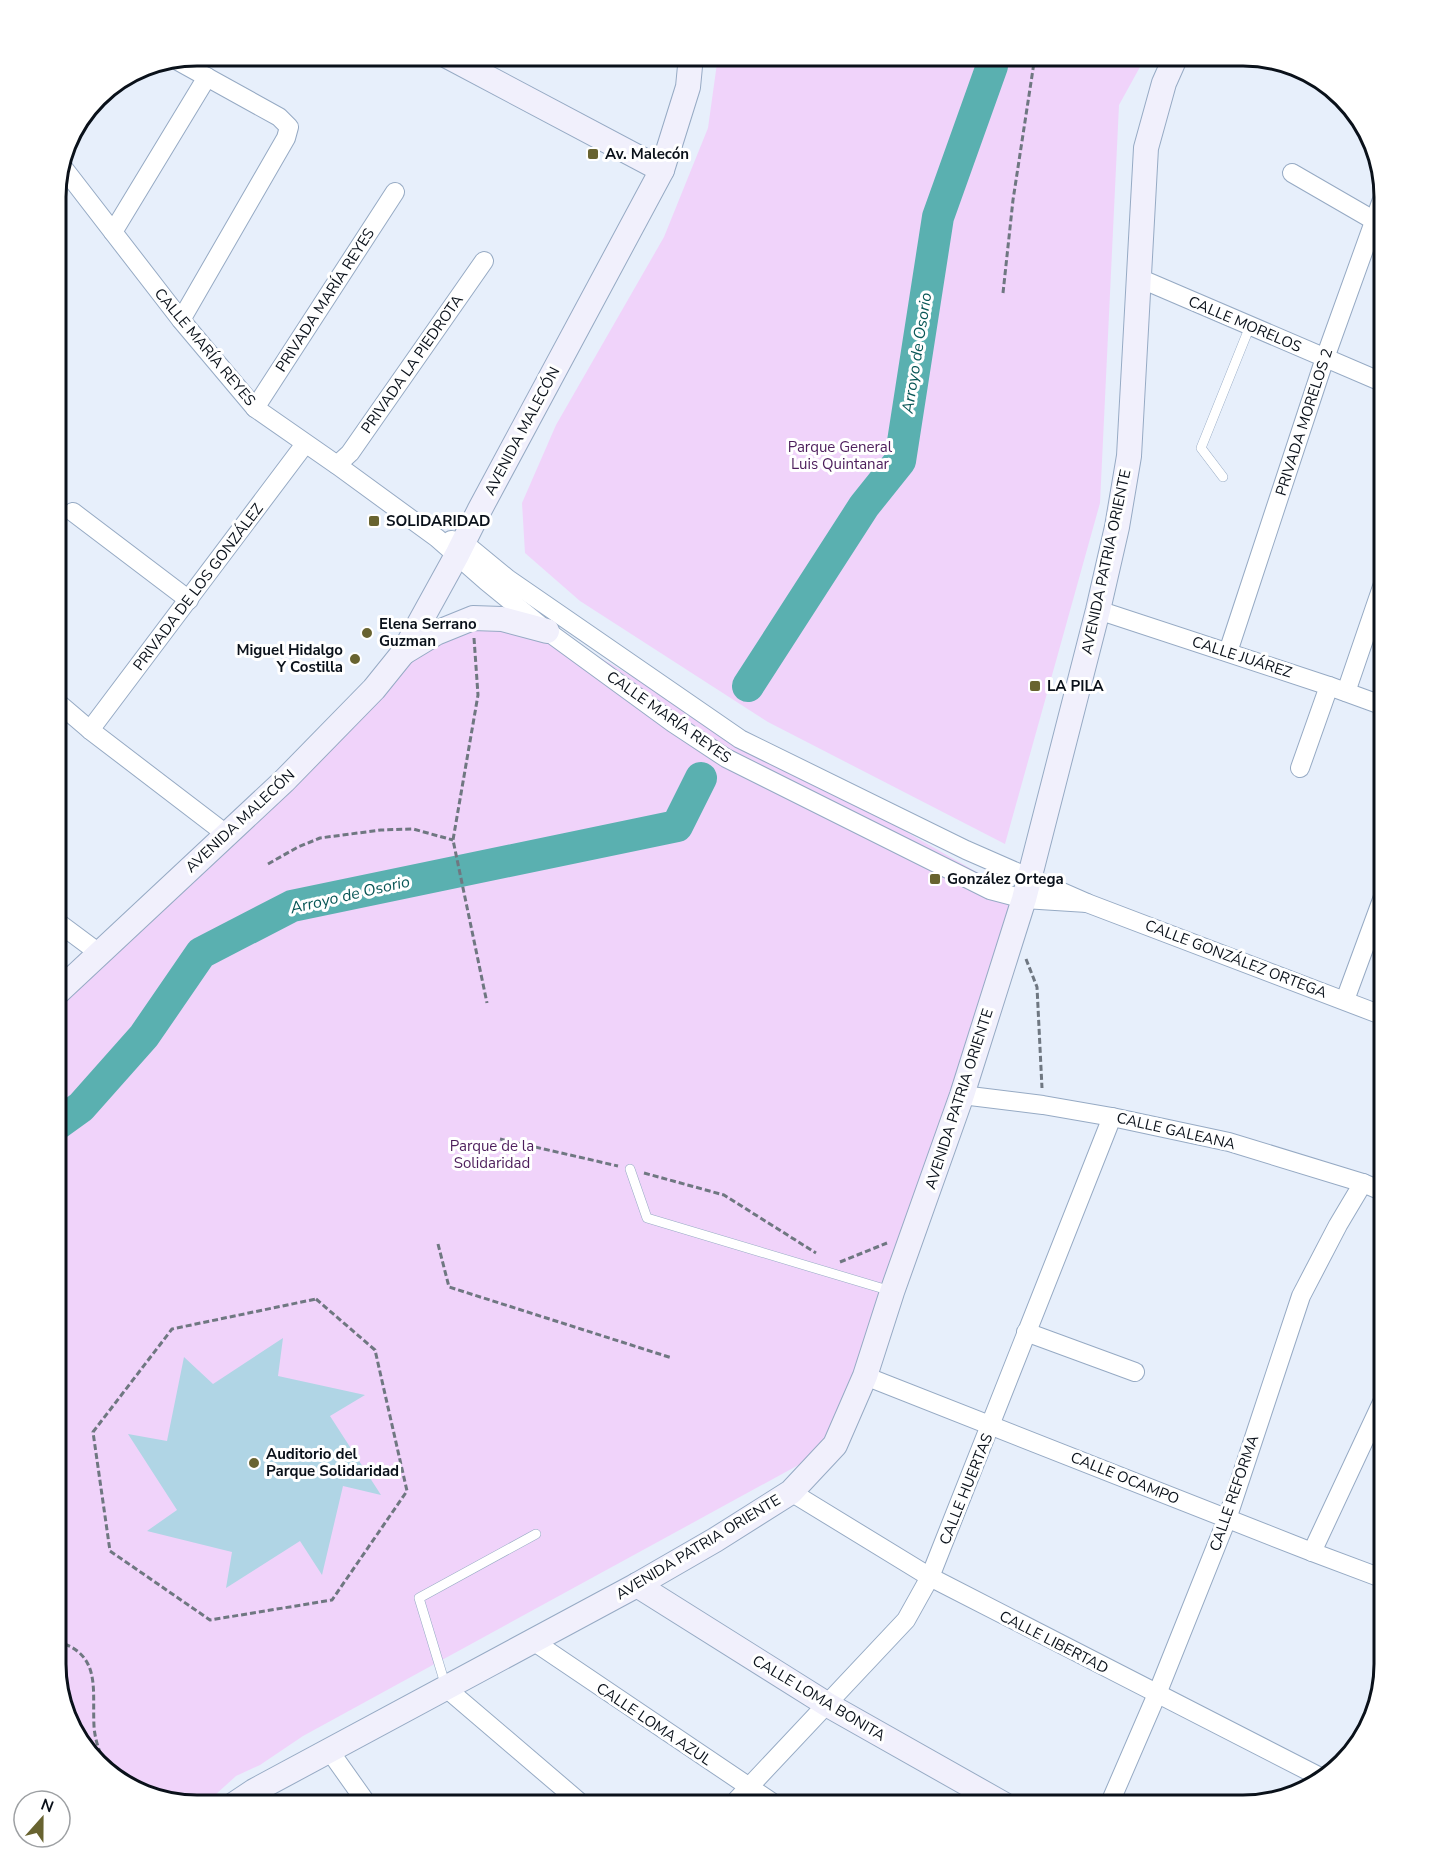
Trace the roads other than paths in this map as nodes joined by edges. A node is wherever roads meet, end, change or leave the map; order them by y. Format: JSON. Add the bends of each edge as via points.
{"nodes":[{"id":1,"x":187,"y":66,"type":"edge"},
{"id":2,"x":466,"y":66,"type":"edge"},
{"id":3,"x":690,"y":66,"type":"edge"},
{"id":4,"x":1172,"y":66,"type":"edge"},
{"id":5,"x":207,"y":77,"type":"junction"},
{"id":6,"x":662,"y":170,"type":"junction"},
{"id":7,"x":1292,"y":173,"type":"dead end"},
{"id":8,"x":68,"y":174,"type":"edge"},
{"id":9,"x":395,"y":192,"type":"dead end"},
{"id":10,"x":1374,"y":220,"type":"edge"},
{"id":11,"x":1374,"y":224,"type":"edge"},
{"id":12,"x":113,"y":232,"type":"junction"},
{"id":13,"x":484,"y":261,"type":"dead end"},
{"id":14,"x":1139,"y":278,"type":"junction"},
{"id":15,"x":181,"y":320,"type":"junction"},
{"id":16,"x":1250,"y":326,"type":"junction"},
{"id":17,"x":1324,"y":358,"type":"junction"},
{"id":18,"x":1374,"y":379,"type":"edge"},
{"id":19,"x":255,"y":408,"type":"junction"},
{"id":20,"x":305,"y":444,"type":"junction"},
{"id":21,"x":337,"y":465,"type":"junction"},
{"id":22,"x":1223,"y":477,"type":"dead end"},
{"id":23,"x":73,"y":512,"type":"dead end"},
{"id":24,"x":460,"y":548,"type":"junction"},
{"id":25,"x":189,"y":600,"type":"junction"},
{"id":26,"x":1374,"y":604,"type":"edge"},
{"id":27,"x":1098,"y":610,"type":"junction"},
{"id":28,"x":547,"y":631,"type":"junction"},
{"id":29,"x":1228,"y":652,"type":"junction"},
{"id":30,"x":403,"y":653,"type":"junction"},
{"id":31,"x":1338,"y":689,"type":"junction"},
{"id":32,"x":1374,"y":702,"type":"edge"},
{"id":33,"x":66,"y":709,"type":"edge"},
{"id":34,"x":90,"y":730,"type":"junction"},
{"id":35,"x":1300,"y":768,"type":"dead end"},
{"id":36,"x":226,"y":834,"type":"junction"},
{"id":37,"x":1027,"y":888,"type":"junction"},
{"id":38,"x":1374,"y":921,"type":"edge"},
{"id":39,"x":66,"y":928,"type":"edge"},
{"id":40,"x":99,"y":953,"type":"junction"},
{"id":41,"x":66,"y":984,"type":"edge"},
{"id":42,"x":1345,"y":1000,"type":"junction"},
{"id":43,"x":1374,"y":1012,"type":"edge"},
{"id":44,"x":962,"y":1095,"type":"junction"},
{"id":45,"x":1112,"y":1117,"type":"junction"},
{"id":46,"x":630,"y":1169,"type":"road end"},
{"id":47,"x":1363,"y":1183,"type":"junction"},
{"id":48,"x":1374,"y":1188,"type":"edge"},
{"id":49,"x":892,"y":1292,"type":"junction"},
{"id":50,"x":1026,"y":1332,"type":"junction"},
{"id":51,"x":1135,"y":1371,"type":"dead end"},
{"id":52,"x":865,"y":1376,"type":"junction"},
{"id":53,"x":1374,"y":1419,"type":"edge"},
{"id":54,"x":991,"y":1424,"type":"junction"},
{"id":55,"x":791,"y":1492,"type":"junction"},
{"id":56,"x":1227,"y":1519,"type":"junction"},
{"id":57,"x":536,"y":1534,"type":"dead end"},
{"id":58,"x":1312,"y":1552,"type":"junction"},
{"id":59,"x":1374,"y":1575,"type":"edge"},
{"id":60,"x":930,"y":1577,"type":"junction"},
{"id":61,"x":637,"y":1585,"type":"junction"},
{"id":62,"x":533,"y":1641,"type":"junction"},
{"id":63,"x":446,"y":1688,"type":"junction"},
{"id":64,"x":1157,"y":1694,"type":"junction"},
{"id":65,"x":828,"y":1705,"type":"junction"},
{"id":66,"x":329,"y":1750,"type":"junction"},
{"id":67,"x":1314,"y":1774,"type":"edge"},
{"id":68,"x":749,"y":1788,"type":"junction"},
{"id":69,"x":248,"y":1795,"type":"edge"},
{"id":70,"x":360,"y":1795,"type":"edge"},
{"id":71,"x":570,"y":1795,"type":"edge"},
{"id":72,"x":742,"y":1795,"type":"edge"},
{"id":73,"x":760,"y":1795,"type":"edge"},
{"id":74,"x":986,"y":1795,"type":"edge"},
{"id":75,"x":1114,"y":1795,"type":"edge"}],
"edges":[{"from":1,"to":5,"type":"street"},
{"from":2,"to":6,"type":"street"},
{"from":3,"to":6,"type":"street","name":"AVENIDA MALECÓN","via":[[688,87]]},
{"from":4,"to":14,"type":"street","name":"AVENIDA PATRIA ORIENTE","via":[[1146,148]]},
{"from":5,"to":12,"type":"street"},
{"from":5,"to":15,"type":"street","via":[[279,117],[289,127]]},
{"from":6,"to":24,"type":"street","name":"AVENIDA MALECÓN"},
{"from":7,"to":10,"type":"street"},
{"from":8,"to":12,"type":"street","name":"CALLE MARÍA REYES"},
{"from":9,"to":19,"type":"street","name":"PRIVADA MARÍA REYES"},
{"from":11,"to":17,"type":"street","name":"PRIVADA MORELOS 2"},
{"from":12,"to":15,"type":"street","name":"CALLE MARÍA REYES"},
{"from":13,"to":21,"type":"street","name":"PRIVADA LA PIEDROTA","via":[[350,453]]},
{"from":14,"to":16,"type":"street","name":"CALLE MORELOS"},
{"from":14,"to":27,"type":"street","name":"AVENIDA PATRIA ORIENTE","via":[[1129,456]]},
{"from":15,"to":19,"type":"street","name":"CALLE MARÍA REYES"},
{"from":16,"to":17,"type":"street","name":"CALLE MORELOS"},
{"from":16,"to":22,"type":"lane","via":[[1201,448]]},
{"from":17,"to":18,"type":"street","name":"CALLE MORELOS"},
{"from":17,"to":29,"type":"street","name":"PRIVADA MORELOS 2"},
{"from":19,"to":20,"type":"street","name":"CALLE MARÍA REYES"},
{"from":20,"to":21,"type":"street","name":"CALLE MARÍA REYES"},
{"from":20,"to":25,"type":"street","name":"PRIVADA DE LOS GONZÁLEZ"},
{"from":21,"to":24,"type":"street","name":"CALLE MARÍA REYES","via":[[437,538]]},
{"from":23,"to":25,"type":"street"},
{"from":24,"to":28,"type":"street","name":"CALLE MARÍA REYES","via":[[486,581]]},
{"from":24,"to":30,"type":"street","name":"AVENIDA MALECÓN"},
{"from":24,"to":37,"type":"street","name":"CALLE MARÍA REYES","via":[[740,739],[966,850]]},
{"from":25,"to":34,"type":"street","name":"PRIVADA DE LOS GONZÁLEZ"},
{"from":26,"to":31,"type":"street"},
{"from":27,"to":29,"type":"street","name":"CALLE JUÁREZ"},
{"from":27,"to":37,"type":"street","name":"AVENIDA PATRIA ORIENTE"},
{"from":28,"to":30,"type":"street","via":[[502,619],[473,618],[436,633]]},
{"from":28,"to":37,"type":"street","name":"CALLE MARÍA REYES","via":[[726,758],[990,890]]},
{"from":29,"to":31,"type":"street","name":"CALLE JUÁREZ"},
{"from":30,"to":36,"type":"street","name":"AVENIDA MALECÓN","via":[[374,689]]},
{"from":31,"to":32,"type":"street","name":"CALLE JUÁREZ"},
{"from":31,"to":35,"type":"street"},
{"from":33,"to":34,"type":"street"},
{"from":34,"to":36,"type":"street"},
{"from":36,"to":40,"type":"street","name":"AVENIDA MALECÓN"},
{"from":37,"to":42,"type":"street","name":"CALLE GONZÁLEZ ORTEGA","via":[[1087,903]]},
{"from":37,"to":44,"type":"street","name":"AVENIDA PATRIA ORIENTE"},
{"from":38,"to":42,"type":"street"},
{"from":39,"to":40,"type":"street"},
{"from":40,"to":41,"type":"street","name":"AVENIDA MALECÓN"},
{"from":42,"to":43,"type":"street","name":"CALLE GONZÁLEZ ORTEGA"},
{"from":44,"to":45,"type":"street","name":"CALLE GALEANA"},
{"from":44,"to":49,"type":"street","name":"AVENIDA PATRIA ORIENTE"},
{"from":45,"to":47,"type":"street","name":"CALLE GALEANA","via":[[1229,1142]]},
{"from":45,"to":50,"type":"street","name":"CALLE HUERTAS"},
{"from":46,"to":49,"type":"lane","via":[[647,1218]]},
{"from":47,"to":48,"type":"street","name":"CALLE GALEANA"},
{"from":47,"to":56,"type":"street","name":"CALLE REFORMA","via":[[1301,1296]]},
{"from":49,"to":52,"type":"street","name":"AVENIDA PATRIA ORIENTE"},
{"from":50,"to":51,"type":"street"},
{"from":50,"to":54,"type":"street","name":"CALLE HUERTAS"},
{"from":52,"to":54,"type":"street","name":"CALLE OCAMPO"},
{"from":52,"to":55,"type":"street","name":"AVENIDA PATRIA ORIENTE","via":[[835,1445]]},
{"from":53,"to":58,"type":"street"},
{"from":54,"to":56,"type":"street","name":"CALLE OCAMPO"},
{"from":54,"to":60,"type":"street","name":"CALLE HUERTAS"},
{"from":55,"to":60,"type":"street","name":"CALLE LIBERTAD"},
{"from":55,"to":61,"type":"street","name":"AVENIDA PATRIA ORIENTE"},
{"from":56,"to":58,"type":"street","name":"CALLE OCAMPO"},
{"from":56,"to":64,"type":"street","name":"CALLE REFORMA"},
{"from":57,"to":63,"type":"lane","via":[[419,1598]]},
{"from":58,"to":59,"type":"street","name":"CALLE OCAMPO"},
{"from":60,"to":64,"type":"street","name":"CALLE LIBERTAD"},
{"from":60,"to":65,"type":"street","name":"CALLE HUERTAS","via":[[906,1620]]},
{"from":61,"to":62,"type":"street","name":"AVENIDA PATRIA ORIENTE"},
{"from":61,"to":65,"type":"street","name":"CALLE LOMA BONITA"},
{"from":62,"to":63,"type":"street","name":"AVENIDA PATRIA ORIENTE"},
{"from":62,"to":68,"type":"street","name":"CALLE LOMA AZUL"},
{"from":63,"to":66,"type":"street","name":"AVENIDA PATRIA ORIENTE"},
{"from":63,"to":71,"type":"street"},
{"from":64,"to":67,"type":"street","name":"CALLE LIBERTAD"},
{"from":64,"to":75,"type":"street","name":"CALLE REFORMA"},
{"from":65,"to":68,"type":"street","name":"CALLE HUERTAS"},
{"from":65,"to":74,"type":"street","name":"CALLE LOMA BONITA"},
{"from":66,"to":69,"type":"street","name":"AVENIDA PATRIA ORIENTE"},
{"from":66,"to":70,"type":"street"},
{"from":68,"to":72,"type":"street","name":"CALLE HUERTAS"},
{"from":68,"to":73,"type":"street","name":"CALLE LOMA AZUL"}]}
